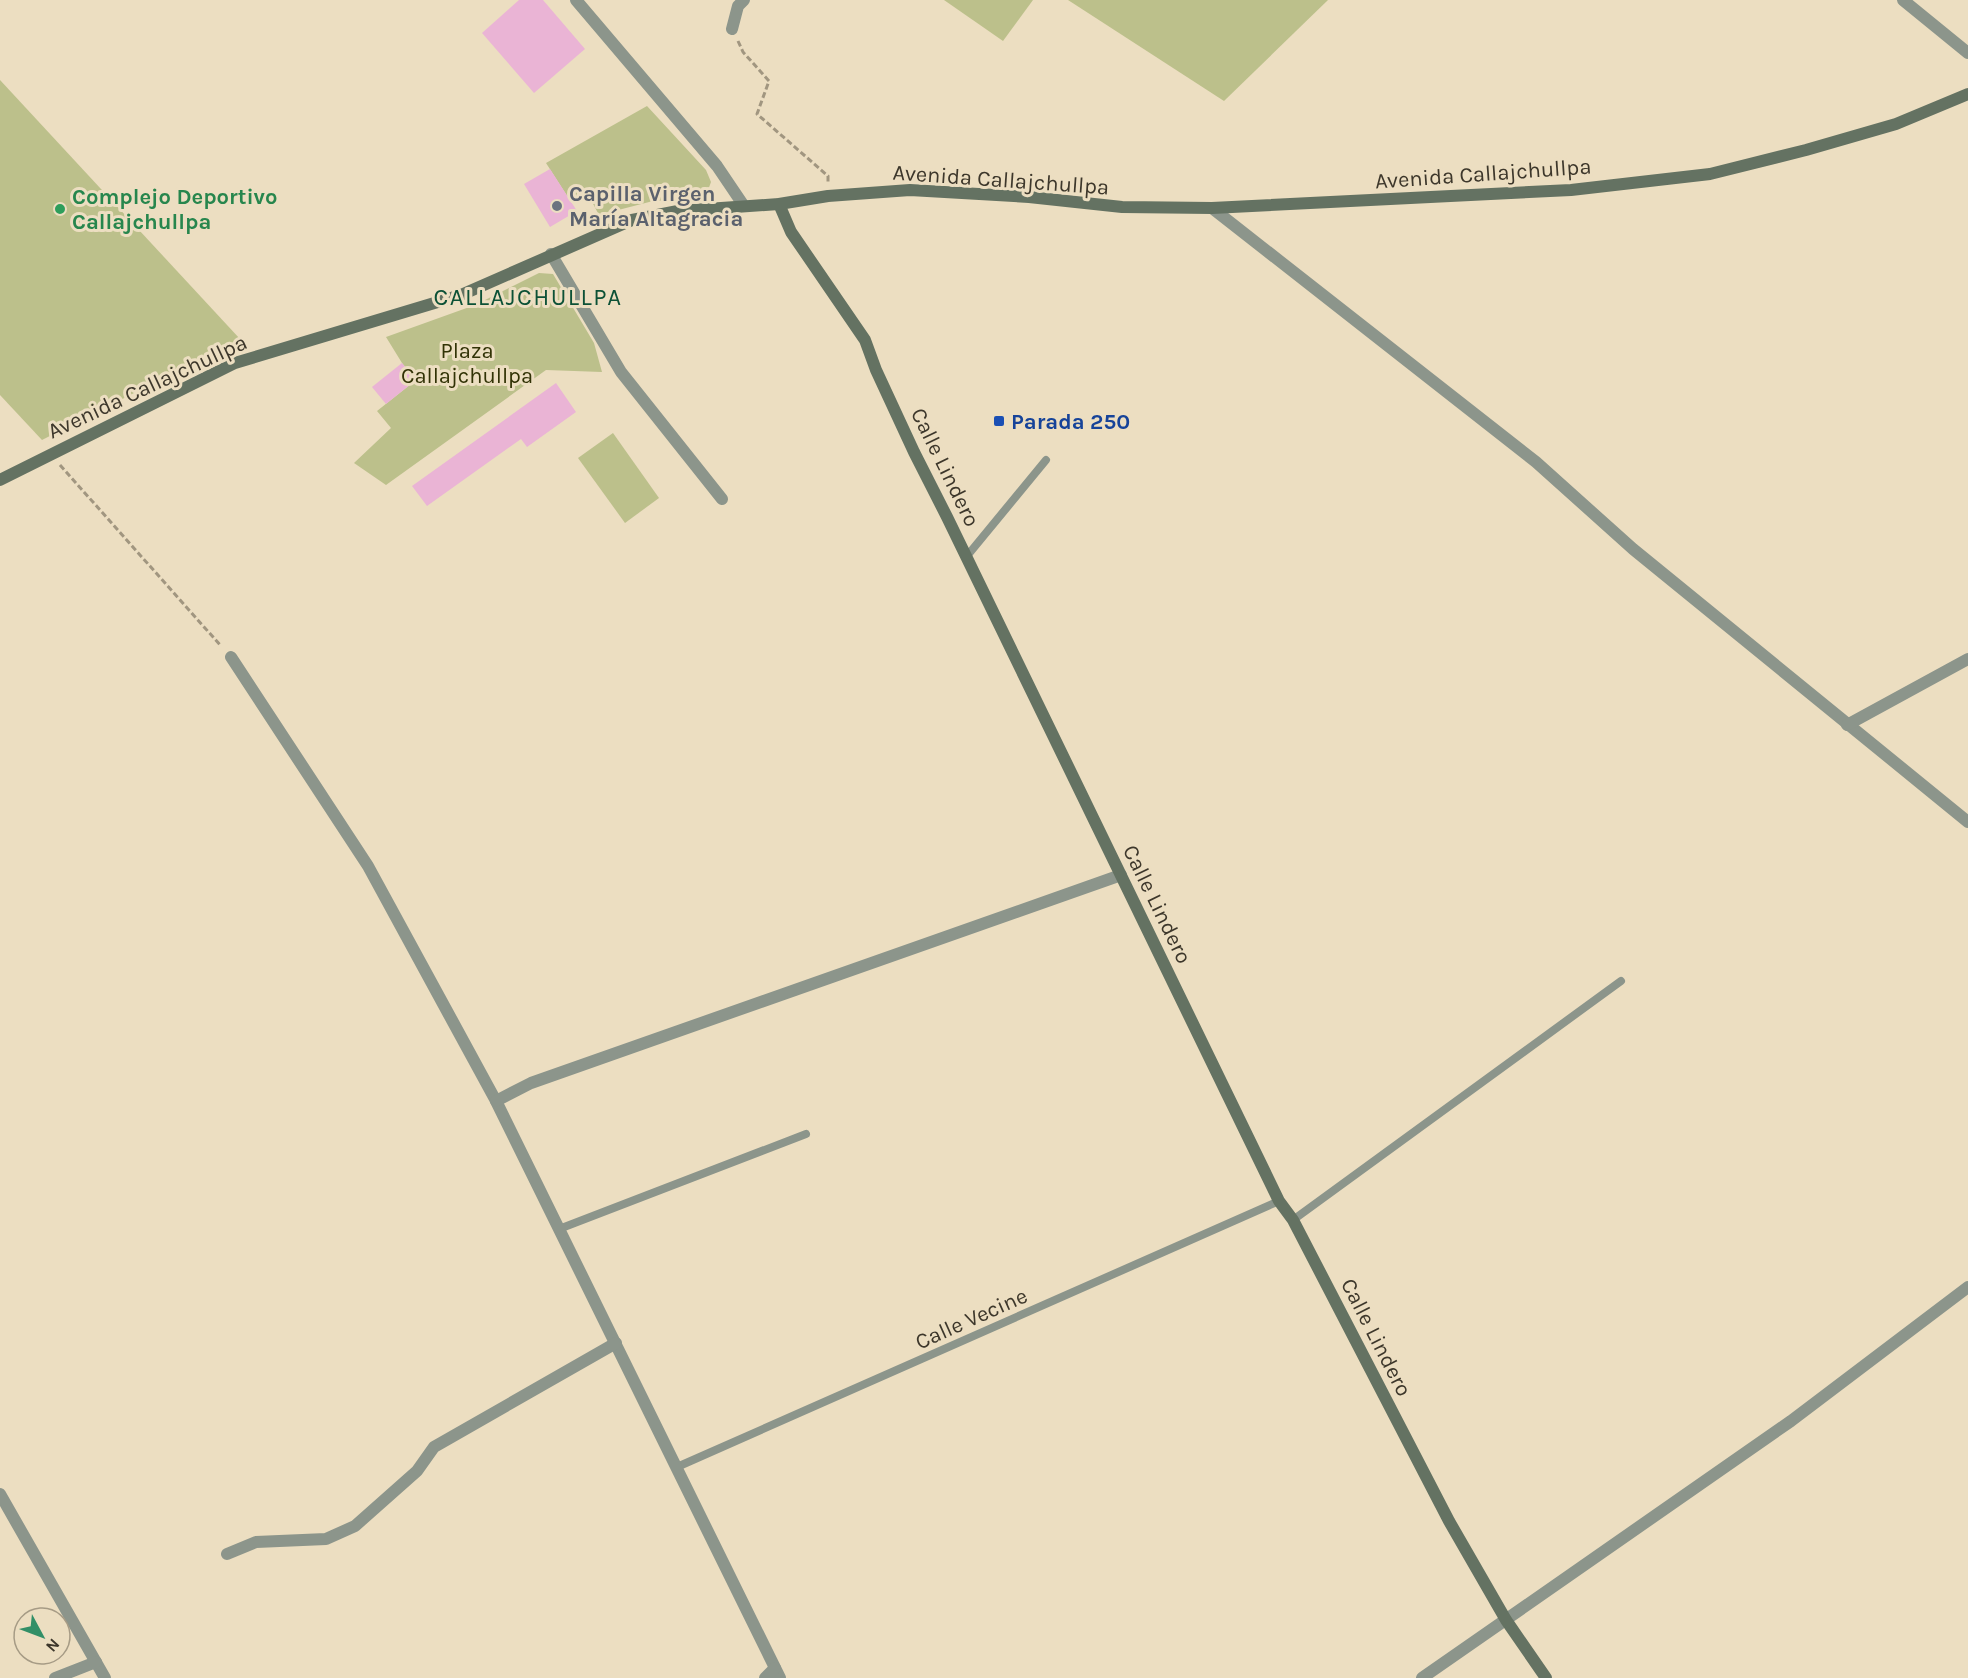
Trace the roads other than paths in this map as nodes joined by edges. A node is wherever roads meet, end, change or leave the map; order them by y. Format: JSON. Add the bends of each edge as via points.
{"nodes":[{"id":1,"x":576,"y":0,"type":"edge"},
{"id":2,"x":744,"y":0,"type":"edge"},
{"id":3,"x":1903,"y":0,"type":"edge"},
{"id":4,"x":732,"y":29,"type":"road end"},
{"id":5,"x":1968,"y":53,"type":"edge"},
{"id":6,"x":1968,"y":94,"type":"edge"},
{"id":7,"x":779,"y":204,"type":"junction"},
{"id":8,"x":744,"y":206,"type":"junction"},
{"id":9,"x":1212,"y":208,"type":"junction"},
{"id":10,"x":551,"y":254,"type":"junction"},
{"id":11,"x":1047,"y":460,"type":"dead end"},
{"id":12,"x":0,"y":480,"type":"edge"},
{"id":13,"x":722,"y":499,"type":"dead end"},
{"id":14,"x":967,"y":556,"type":"junction"},
{"id":15,"x":231,"y":657,"type":"road end"},
{"id":16,"x":1968,"y":659,"type":"edge"},
{"id":17,"x":1847,"y":725,"type":"junction"},
{"id":18,"x":1968,"y":822,"type":"edge"},
{"id":19,"x":1121,"y":875,"type":"junction"},
{"id":20,"x":1621,"y":981,"type":"dead end"},
{"id":21,"x":496,"y":1101,"type":"junction"},
{"id":22,"x":806,"y":1134,"type":"dead end"},
{"id":23,"x":1279,"y":1202,"type":"junction"},
{"id":24,"x":1293,"y":1220,"type":"junction"},
{"id":25,"x":559,"y":1229,"type":"junction"},
{"id":26,"x":1968,"y":1287,"type":"edge"},
{"id":27,"x":616,"y":1343,"type":"junction"},
{"id":28,"x":677,"y":1467,"type":"junction"},
{"id":29,"x":0,"y":1494,"type":"edge"},
{"id":30,"x":227,"y":1554,"type":"dead end"},
{"id":31,"x":1506,"y":1620,"type":"junction"},
{"id":32,"x":96,"y":1662,"type":"junction"},
{"id":33,"x":778,"y":1673,"type":"edge"},
{"id":34,"x":55,"y":1678,"type":"edge"},
{"id":35,"x":105,"y":1678,"type":"edge"},
{"id":36,"x":765,"y":1678,"type":"edge"},
{"id":37,"x":1422,"y":1678,"type":"edge"},
{"id":38,"x":1546,"y":1678,"type":"edge"}],
"edges":[{"from":1,"to":8,"type":"street","via":[[717,166]]},
{"from":2,"to":4,"type":"street","via":[[738,6]]},
{"from":3,"to":5,"type":"street"},
{"from":6,"to":9,"type":"main road","name":"Avenida Callajchullpa","via":[[1896,124],[1710,174],[1571,190]]},
{"from":7,"to":8,"type":"main road","name":"Avenida Callajchullpa"},
{"from":7,"to":9,"type":"main road","name":"Avenida Callajchullpa","via":[[910,190],[1122,207]]},
{"from":7,"to":14,"type":"main road","name":"Calle Lindero","via":[[791,232],[865,340],[914,452]]},
{"from":8,"to":10,"type":"main road","name":"Avenida Callajchullpa","via":[[678,211],[632,220]]},
{"from":9,"to":17,"type":"street","via":[[1536,462],[1633,549]]},
{"from":10,"to":12,"type":"main road","name":"Avenida Callajchullpa","via":[[461,295],[235,363]]},
{"from":10,"to":13,"type":"street","via":[[621,372]]},
{"from":11,"to":14,"type":"lane"},
{"from":14,"to":19,"type":"main road","name":"Calle Lindero"},
{"from":15,"to":21,"type":"street","via":[[368,866]]},
{"from":16,"to":17,"type":"street"},
{"from":17,"to":18,"type":"street"},
{"from":19,"to":21,"type":"street","via":[[542,1079]]},
{"from":19,"to":23,"type":"main road","name":"Calle Lindero"},
{"from":20,"to":24,"type":"lane"},
{"from":21,"to":25,"type":"street"},
{"from":22,"to":25,"type":"lane"},
{"from":23,"to":24,"type":"main road","name":"Calle Lindero"},
{"from":23,"to":28,"type":"lane","name":"Calle Vecine"},
{"from":24,"to":31,"type":"main road","name":"Calle Lindero","via":[[1449,1521]]},
{"from":25,"to":27,"type":"street"},
{"from":26,"to":31,"type":"street","via":[[1791,1421]]},
{"from":27,"to":28,"type":"street"},
{"from":27,"to":30,"type":"street","via":[[434,1447],[417,1471],[355,1526],[326,1539],[256,1542]]},
{"from":28,"to":33,"type":"street"},
{"from":29,"to":32,"type":"street"},
{"from":31,"to":37,"type":"street"},
{"from":31,"to":38,"type":"main road","name":"Calle Lindero"},
{"from":32,"to":34,"type":"street"},
{"from":32,"to":35,"type":"street"},
{"from":33,"to":36,"type":"street"}]}
